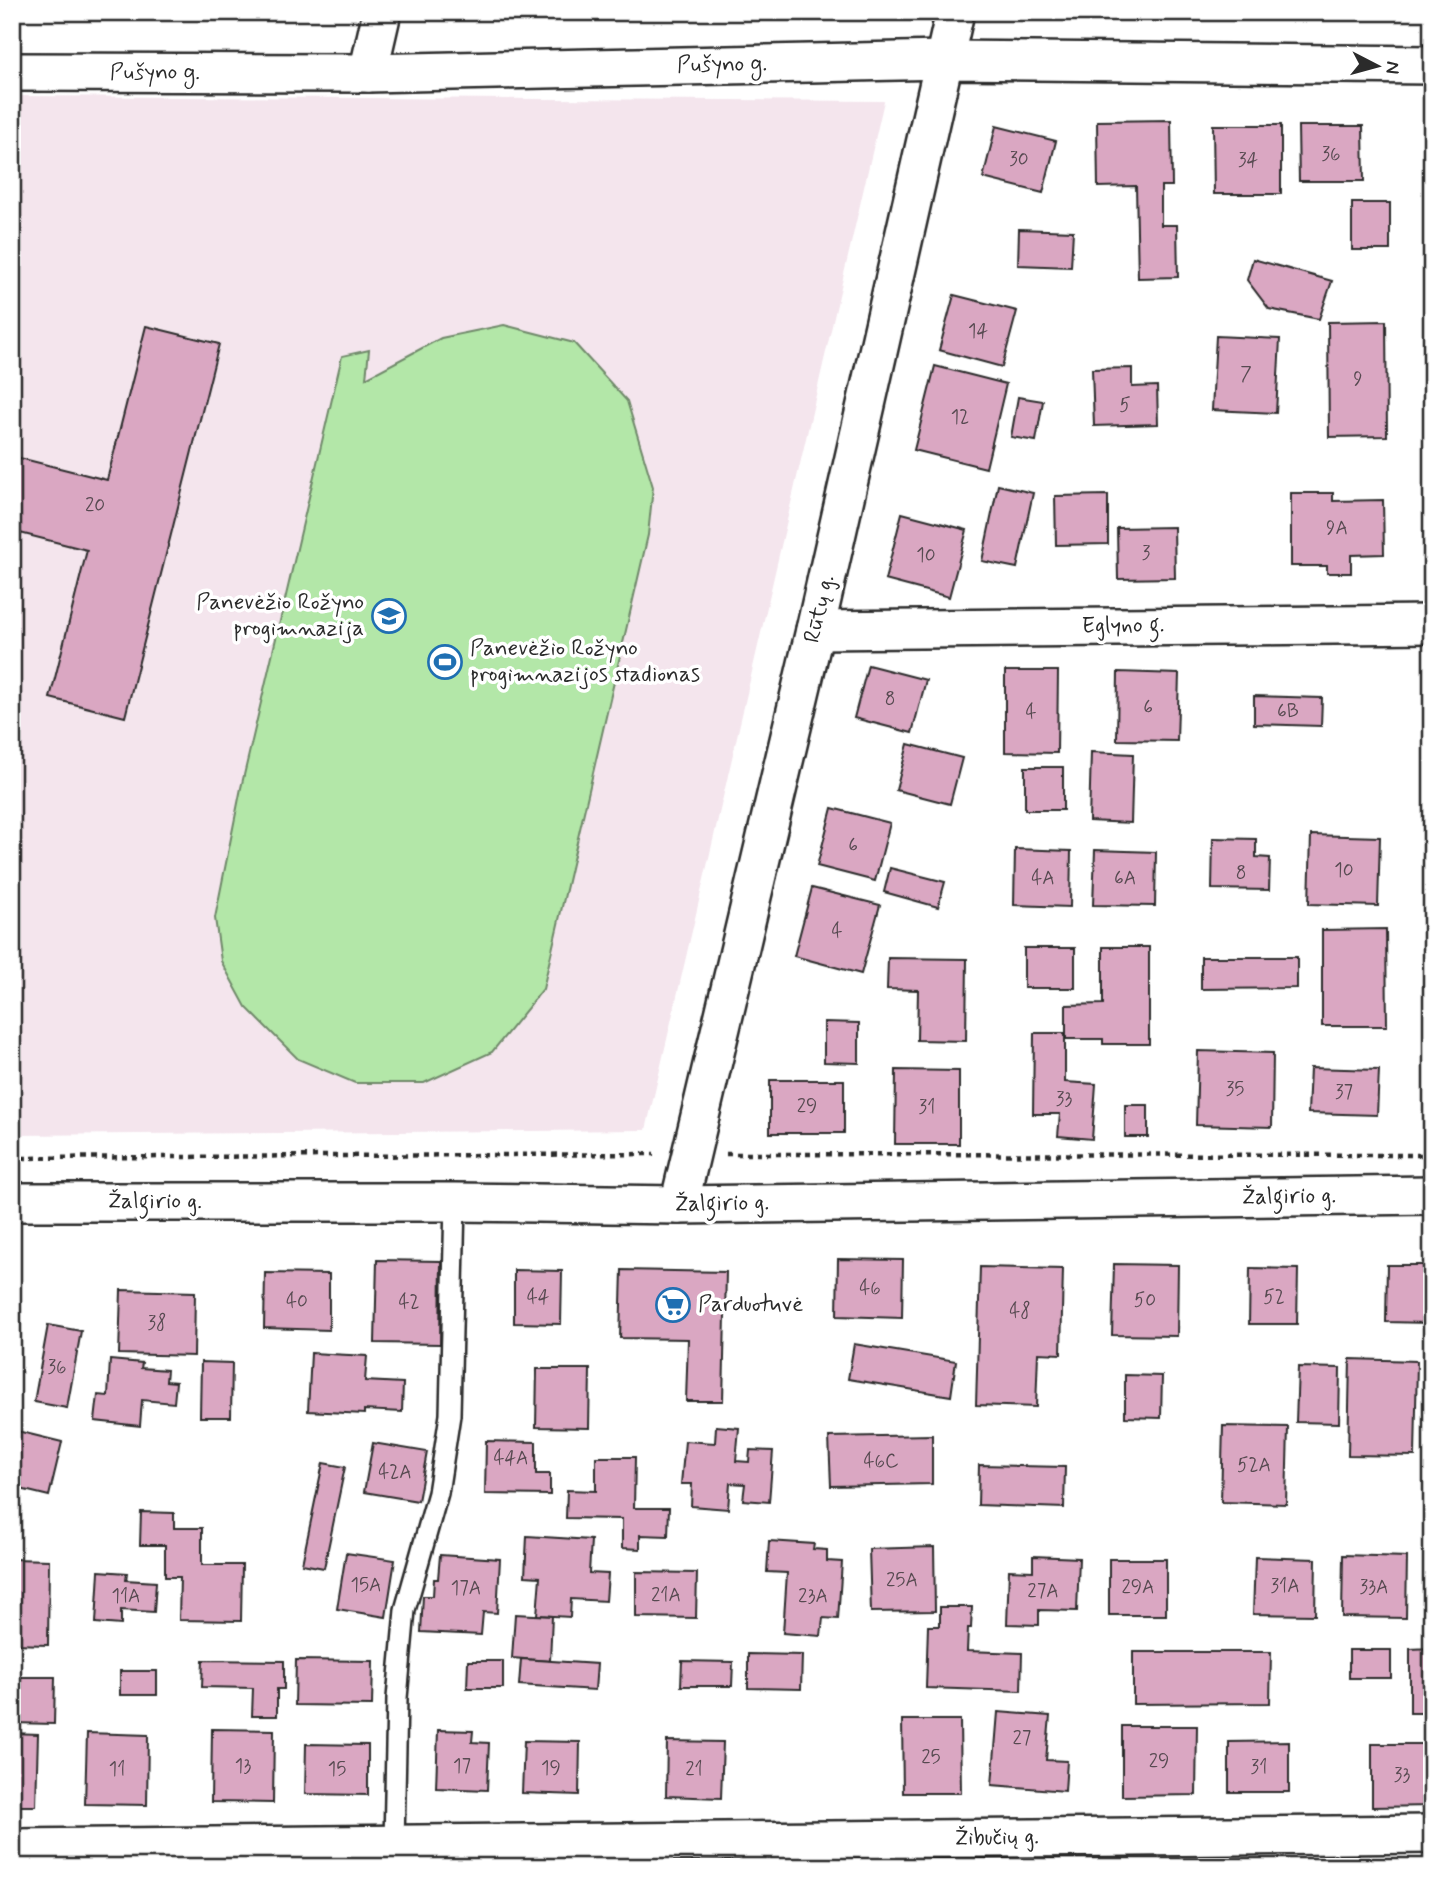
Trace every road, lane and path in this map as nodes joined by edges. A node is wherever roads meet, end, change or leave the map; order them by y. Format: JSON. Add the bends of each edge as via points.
{"nodes":[{"id":1,"x":382,"y":12,"type":"edge"},
{"id":2,"x":955,"y":12,"type":"edge"},
{"id":3,"x":944,"y":60,"type":"junction"},
{"id":4,"x":1432,"y":65,"type":"edge"},
{"id":5,"x":12,"y":72,"type":"edge"},
{"id":6,"x":368,"y":73,"type":"junction"},
{"id":7,"x":1432,"y":624,"type":"edge"},
{"id":8,"x":815,"y":630,"type":"junction"},
{"id":9,"x":1432,"y":1195,"type":"edge"},
{"id":10,"x":12,"y":1202,"type":"edge"},
{"id":11,"x":455,"y":1202,"type":"junction"},
{"id":12,"x":679,"y":1205,"type":"junction"},
{"id":13,"x":1432,"y":1834,"type":"edge"},
{"id":14,"x":12,"y":1848,"type":"edge"},
{"id":15,"x":393,"y":1855,"type":"edge"}],
"edges":[{"from":1,"to":6,"type":"street"},
{"from":2,"to":3,"type":"street","name":"Rūtų g."},
{"from":3,"to":4,"type":"street","name":"Pušyno g."},
{"from":3,"to":6,"type":"street","name":"Pušyno g."},
{"from":3,"to":8,"type":"street","name":"Rūtų g."},
{"from":5,"to":6,"type":"street","name":"Pušyno g."},
{"from":7,"to":8,"type":"street","name":"Eglyno g."},
{"from":8,"to":12,"type":"street","name":"Rūtų g."},
{"from":9,"to":12,"type":"street","name":"Žalgirio g."},
{"from":10,"to":11,"type":"street","name":"Žalgirio g."},
{"from":11,"to":12,"type":"street","name":"Žalgirio g."},
{"from":11,"to":15,"type":"lane","via":[[450,1415],[438,1493],[405,1610],[397,1698]]},
{"from":13,"to":15,"type":"street","name":"Žibučių g."},
{"from":14,"to":15,"type":"street","name":"Žibučių g."}]}
